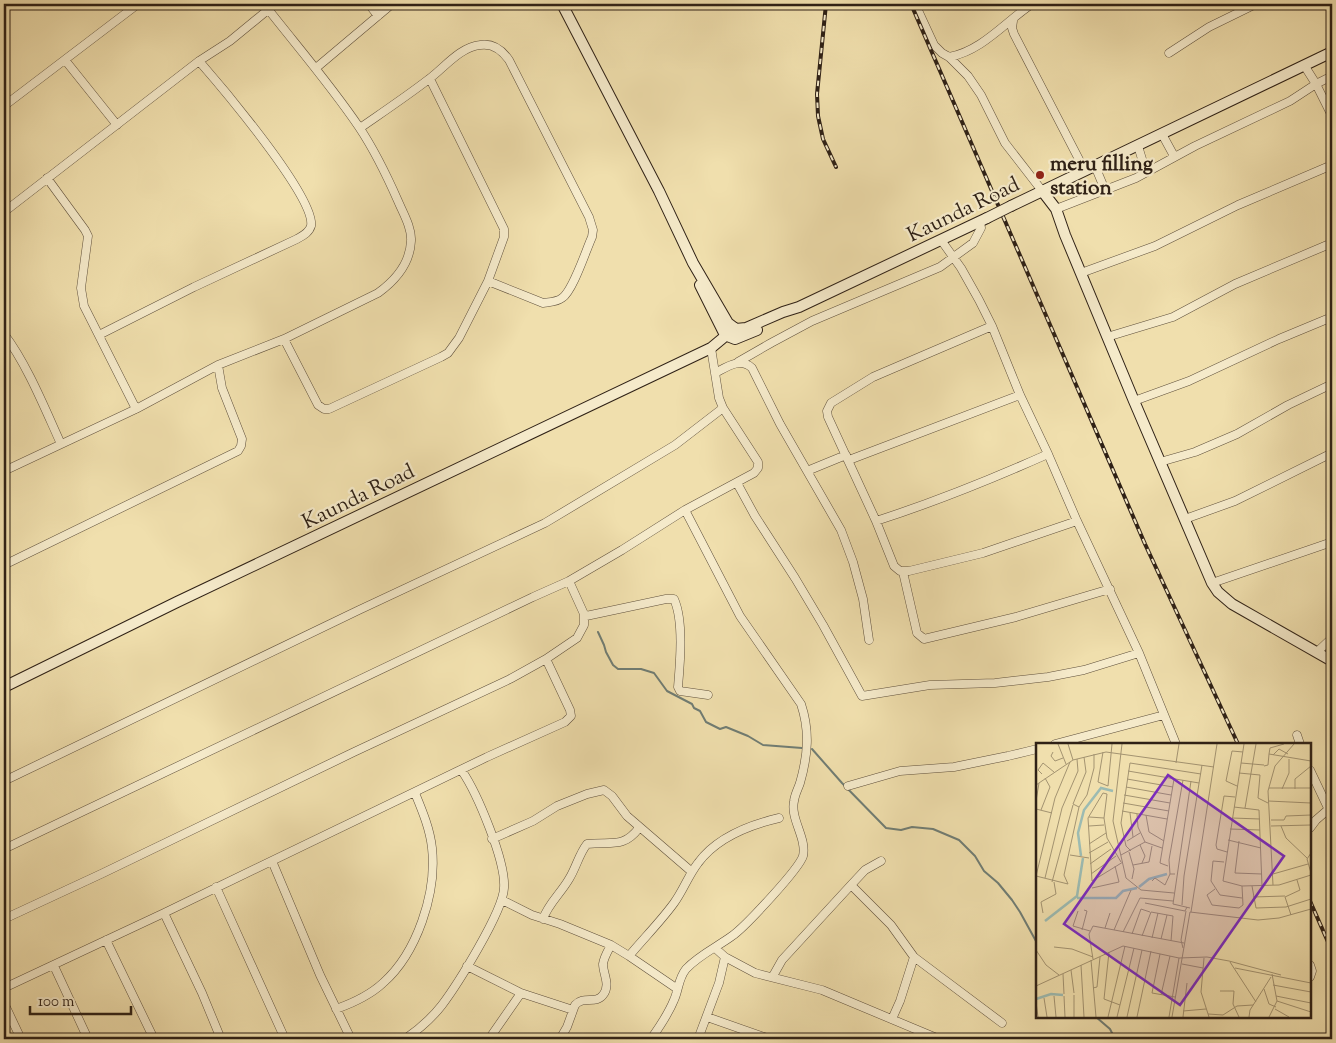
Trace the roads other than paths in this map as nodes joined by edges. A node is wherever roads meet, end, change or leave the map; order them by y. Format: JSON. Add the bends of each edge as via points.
{"nodes":[{"id":1,"x":138,"y":4,"type":"edge"},
{"id":2,"x":368,"y":4,"type":"edge"},
{"id":3,"x":392,"y":4,"type":"edge"},
{"id":4,"x":562,"y":4,"type":"edge"},
{"id":5,"x":915,"y":4,"type":"edge"},
{"id":6,"x":1032,"y":4,"type":"edge"},
{"id":7,"x":1256,"y":4,"type":"edge"},
{"id":8,"x":266,"y":7,"type":"edge"},
{"id":9,"x":378,"y":16,"type":"junction"},
{"id":10,"x":1012,"y":20,"type":"junction"},
{"id":11,"x":1332,"y":52,"type":"edge"},
{"id":12,"x":1169,"y":53,"type":"dead end"},
{"id":13,"x":949,"y":57,"type":"junction"},
{"id":14,"x":65,"y":60,"type":"junction"},
{"id":15,"x":199,"y":60,"type":"junction"},
{"id":16,"x":1304,"y":65,"type":"junction"},
{"id":17,"x":316,"y":68,"type":"junction"},
{"id":18,"x":1332,"y":76,"type":"edge"},
{"id":19,"x":430,"y":79,"type":"junction"},
{"id":20,"x":1316,"y":84,"type":"junction"},
{"id":21,"x":4,"y":106,"type":"edge"},
{"id":22,"x":1332,"y":116,"type":"edge"},
{"id":23,"x":117,"y":125,"type":"junction"},
{"id":24,"x":360,"y":128,"type":"junction"},
{"id":25,"x":1162,"y":134,"type":"junction"},
{"id":26,"x":1138,"y":146,"type":"junction"},
{"id":27,"x":1174,"y":156,"type":"junction"},
{"id":28,"x":1332,"y":165,"type":"edge"},
{"id":29,"x":1095,"y":166,"type":"junction"},
{"id":30,"x":1085,"y":171,"type":"junction"},
{"id":31,"x":1146,"y":172,"type":"junction"},
{"id":32,"x":48,"y":178,"type":"junction"},
{"id":33,"x":1105,"y":190,"type":"junction"},
{"id":34,"x":1043,"y":192,"type":"junction"},
{"id":35,"x":1056,"y":209,"type":"junction"},
{"id":36,"x":4,"y":212,"type":"edge"},
{"id":37,"x":984,"y":220,"type":"junction"},
{"id":38,"x":941,"y":240,"type":"junction"},
{"id":39,"x":1332,"y":243,"type":"edge"},
{"id":40,"x":953,"y":258,"type":"junction"},
{"id":41,"x":1081,"y":273,"type":"junction"},
{"id":42,"x":488,"y":281,"type":"junction"},
{"id":43,"x":1332,"y":317,"type":"edge"},
{"id":44,"x":725,"y":326,"type":"junction"},
{"id":45,"x":992,"y":326,"type":"junction"},
{"id":46,"x":4,"y":334,"type":"edge"},
{"id":47,"x":99,"y":335,"type":"junction"},
{"id":48,"x":1107,"y":336,"type":"junction"},
{"id":49,"x":284,"y":339,"type":"junction"},
{"id":50,"x":711,"y":348,"type":"junction"},
{"id":51,"x":738,"y":362,"type":"junction"},
{"id":52,"x":218,"y":365,"type":"junction"},
{"id":53,"x":714,"y":373,"type":"junction"},
{"id":54,"x":1332,"y":384,"type":"edge"},
{"id":55,"x":1020,"y":395,"type":"junction"},
{"id":56,"x":1134,"y":401,"type":"junction"},
{"id":57,"x":723,"y":408,"type":"junction"},
{"id":58,"x":136,"y":409,"type":"junction"},
{"id":59,"x":61,"y":444,"type":"junction"},
{"id":60,"x":1332,"y":453,"type":"edge"},
{"id":61,"x":1048,"y":454,"type":"junction"},
{"id":62,"x":848,"y":457,"type":"junction"},
{"id":63,"x":1160,"y":462,"type":"junction"},
{"id":64,"x":4,"y":471,"type":"edge"},
{"id":65,"x":807,"y":471,"type":"junction"},
{"id":66,"x":737,"y":483,"type":"junction"},
{"id":67,"x":685,"y":510,"type":"junction"},
{"id":68,"x":1185,"y":519,"type":"junction"},
{"id":69,"x":876,"y":521,"type":"junction"},
{"id":70,"x":1077,"y":521,"type":"junction"},
{"id":71,"x":1332,"y":542,"type":"edge"},
{"id":72,"x":4,"y":565,"type":"edge"},
{"id":73,"x":904,"y":572,"type":"junction"},
{"id":74,"x":569,"y":581,"type":"junction"},
{"id":75,"x":1212,"y":583,"type":"junction"},
{"id":76,"x":1110,"y":589,"type":"junction"},
{"id":77,"x":584,"y":614,"type":"junction"},
{"id":78,"x":1332,"y":638,"type":"edge"},
{"id":79,"x":869,"y":640,"type":"dead end"},
{"id":80,"x":1316,"y":652,"type":"junction"},
{"id":81,"x":1139,"y":653,"type":"junction"},
{"id":82,"x":546,"y":659,"type":"junction"},
{"id":83,"x":1332,"y":661,"type":"edge"},
{"id":84,"x":4,"y":687,"type":"edge"},
{"id":85,"x":708,"y":695,"type":"dead end"},
{"id":86,"x":1164,"y":715,"type":"junction"},
{"id":87,"x":1297,"y":735,"type":"dead end"},
{"id":88,"x":1059,"y":743,"type":"edge"},
{"id":89,"x":1176,"y":743,"type":"edge"},
{"id":90,"x":1300,"y":743,"type":"edge"},
{"id":91,"x":1036,"y":749,"type":"edge"},
{"id":92,"x":462,"y":770,"type":"junction"},
{"id":93,"x":1311,"y":772,"type":"edge"},
{"id":94,"x":4,"y":781,"type":"edge"},
{"id":95,"x":848,"y":786,"type":"dead end"},
{"id":96,"x":415,"y":793,"type":"junction"},
{"id":97,"x":1330,"y":808,"type":"edge"},
{"id":98,"x":780,"y":818,"type":"dead end"},
{"id":99,"x":1311,"y":827,"type":"edge"},
{"id":100,"x":639,"y":828,"type":"junction"},
{"id":101,"x":492,"y":839,"type":"junction"},
{"id":102,"x":4,"y":849,"type":"edge"},
{"id":103,"x":272,"y":861,"type":"junction"},
{"id":104,"x":881,"y":861,"type":"dead end"},
{"id":105,"x":692,"y":872,"type":"junction"},
{"id":106,"x":851,"y":885,"type":"junction"},
{"id":107,"x":216,"y":887,"type":"junction"},
{"id":108,"x":502,"y":900,"type":"junction"},
{"id":109,"x":164,"y":913,"type":"junction"},
{"id":110,"x":4,"y":919,"type":"edge"},
{"id":111,"x":542,"y":919,"type":"junction"},
{"id":112,"x":106,"y":940,"type":"junction"},
{"id":113,"x":611,"y":945,"type":"junction"},
{"id":114,"x":715,"y":948,"type":"junction"},
{"id":115,"x":630,"y":956,"type":"junction"},
{"id":116,"x":914,"y":956,"type":"junction"},
{"id":117,"x":725,"y":957,"type":"junction"},
{"id":118,"x":54,"y":966,"type":"junction"},
{"id":119,"x":467,"y":966,"type":"junction"},
{"id":120,"x":773,"y":976,"type":"junction"},
{"id":121,"x":4,"y":988,"type":"edge"},
{"id":122,"x":676,"y":988,"type":"junction"},
{"id":123,"x":521,"y":993,"type":"junction"},
{"id":124,"x":4,"y":1004,"type":"edge"},
{"id":125,"x":336,"y":1009,"type":"junction"},
{"id":126,"x":573,"y":1010,"type":"junction"},
{"id":127,"x":707,"y":1017,"type":"junction"},
{"id":128,"x":892,"y":1019,"type":"junction"},
{"id":129,"x":1002,"y":1024,"type":"dead end"},
{"id":130,"x":20,"y":1039,"type":"edge"},
{"id":131,"x":88,"y":1039,"type":"edge"},
{"id":132,"x":154,"y":1039,"type":"edge"},
{"id":133,"x":221,"y":1039,"type":"edge"},
{"id":134,"x":285,"y":1039,"type":"edge"},
{"id":135,"x":351,"y":1039,"type":"edge"},
{"id":136,"x":405,"y":1039,"type":"edge"},
{"id":137,"x":489,"y":1039,"type":"edge"},
{"id":138,"x":560,"y":1039,"type":"edge"},
{"id":139,"x":651,"y":1039,"type":"edge"},
{"id":140,"x":698,"y":1039,"type":"edge"},
{"id":141,"x":770,"y":1039,"type":"edge"},
{"id":142,"x":938,"y":1039,"type":"edge"}],
"edges":[{"from":1,"to":14,"type":"street"},
{"from":2,"to":9,"type":"street"},
{"from":3,"to":9,"type":"street"},
{"from":4,"to":44,"type":"street"},
{"from":5,"to":13,"type":"street","via":[[934,45]]},
{"from":6,"to":10,"type":"street"},
{"from":7,"to":12,"type":"street","via":[[1209,27]]},
{"from":8,"to":15,"type":"street","via":[[230,41]]},
{"from":8,"to":17,"type":"street"},
{"from":9,"to":17,"type":"street"},
{"from":10,"to":13,"type":"street","via":[[977,46],[961,55]]},
{"from":10,"to":30,"type":"street","via":[[1014,34]]},
{"from":11,"to":16,"type":"street","name":"Kaunda Road"},
{"from":13,"to":34,"type":"street","via":[[968,76],[1005,143]]},
{"from":14,"to":21,"type":"street"},
{"from":14,"to":23,"type":"street"},
{"from":15,"to":23,"type":"street"},
{"from":15,"to":47,"type":"street","via":[[286,171],[308,212],[311,226],[297,239],[194,286]]},
{"from":16,"to":20,"type":"street"},
{"from":16,"to":25,"type":"street","name":"Kaunda Road"},
{"from":17,"to":24,"type":"street"},
{"from":18,"to":20,"type":"street"},
{"from":19,"to":24,"type":"street"},
{"from":19,"to":42,"type":"street","via":[[504,229]]},
{"from":19,"to":42,"type":"street","via":[[474,46],[482,44],[504,52],[591,224],[592,237],[569,292],[560,299],[543,303]]},
{"from":20,"to":22,"type":"street"},
{"from":20,"to":27,"type":"street","via":[[1290,101]]},
{"from":23,"to":32,"type":"street"},
{"from":24,"to":49,"type":"street","via":[[387,176],[408,226],[412,238],[406,263],[392,283],[378,293]]},
{"from":25,"to":26,"type":"street","name":"Kaunda Road"},
{"from":25,"to":27,"type":"street"},
{"from":26,"to":29,"type":"street","name":"Kaunda Road"},
{"from":26,"to":31,"type":"street"},
{"from":27,"to":31,"type":"street"},
{"from":28,"to":41,"type":"street","via":[[1238,205],[1155,246]]},
{"from":29,"to":30,"type":"street","name":"Kaunda Road"},
{"from":29,"to":33,"type":"street"},
{"from":30,"to":34,"type":"street","name":"Kaunda Road"},
{"from":31,"to":33,"type":"street"},
{"from":32,"to":36,"type":"street"},
{"from":32,"to":47,"type":"street","via":[[88,236],[81,288],[84,306]]},
{"from":33,"to":35,"type":"street"},
{"from":34,"to":35,"type":"street"},
{"from":34,"to":37,"type":"street","name":"Kaunda Road","bridge":true},
{"from":35,"to":41,"type":"street"},
{"from":37,"to":38,"type":"street","name":"Kaunda Road"},
{"from":37,"to":40,"type":"street","via":[[973,243]]},
{"from":38,"to":40,"type":"street"},
{"from":38,"to":44,"type":"street","name":"Kaunda Road","via":[[740,338],[732,338]]},
{"from":39,"to":48,"type":"street","via":[[1235,284],[1173,317]]},
{"from":40,"to":45,"type":"street"},
{"from":40,"to":51,"type":"street","via":[[934,270],[801,326]]},
{"from":41,"to":48,"type":"street"},
{"from":42,"to":49,"type":"street","via":[[448,353],[330,409],[318,405]]},
{"from":43,"to":56,"type":"street","via":[[1189,382]]},
{"from":44,"to":50,"type":"street","name":"Kaunda Road"},
{"from":45,"to":55,"type":"street"},
{"from":45,"to":62,"type":"street","via":[[873,377],[831,403],[828,417]]},
{"from":46,"to":59,"type":"street","via":[[38,394]]},
{"from":47,"to":58,"type":"street"},
{"from":48,"to":56,"type":"street"},
{"from":49,"to":52,"type":"street"},
{"from":50,"to":53,"type":"street"},
{"from":50,"to":84,"type":"street","name":"Kaunda Road"},
{"from":51,"to":53,"type":"street"},
{"from":51,"to":65,"type":"street","via":[[752,368]]},
{"from":52,"to":58,"type":"street"},
{"from":52,"to":72,"type":"street","via":[[222,388],[242,439],[238,451]]},
{"from":53,"to":57,"type":"street"},
{"from":54,"to":63,"type":"street","via":[[1237,434],[1196,452]]},
{"from":55,"to":61,"type":"street"},
{"from":55,"to":62,"type":"street"},
{"from":56,"to":63,"type":"street"},
{"from":57,"to":66,"type":"street","via":[[758,466],[754,473]]},
{"from":57,"to":94,"type":"street","via":[[675,445],[546,523]]},
{"from":58,"to":59,"type":"street"},
{"from":59,"to":64,"type":"street"},
{"from":60,"to":68,"type":"street","via":[[1235,501]]},
{"from":61,"to":69,"type":"street","via":[[988,481]]},
{"from":61,"to":70,"type":"street"},
{"from":62,"to":65,"type":"street"},
{"from":62,"to":69,"type":"street"},
{"from":63,"to":68,"type":"street"},
{"from":65,"to":79,"type":"street","via":[[847,546],[863,599]]},
{"from":66,"to":67,"type":"street"},
{"from":66,"to":81,"type":"street","via":[[814,609],[862,696],[930,685],[1048,677]]},
{"from":67,"to":74,"type":"street"},
{"from":67,"to":114,"type":"street","via":[[740,616],[801,704],[808,732],[794,802],[803,855],[748,923]]},
{"from":68,"to":75,"type":"street"},
{"from":69,"to":73,"type":"street","via":[[894,566]]},
{"from":70,"to":73,"type":"street","via":[[983,553]]},
{"from":70,"to":76,"type":"street"},
{"from":71,"to":75,"type":"street"},
{"from":73,"to":76,"type":"street","via":[[917,633],[924,639],[1016,617]]},
{"from":74,"to":77,"type":"street"},
{"from":74,"to":102,"type":"street"},
{"from":75,"to":80,"type":"street","via":[[1232,604]]},
{"from":76,"to":81,"type":"street"},
{"from":77,"to":82,"type":"street","via":[[580,634]]},
{"from":77,"to":85,"type":"street","via":[[590,616],[674,599],[680,653],[678,687]]},
{"from":78,"to":80,"type":"street"},
{"from":80,"to":83,"type":"street"},
{"from":81,"to":86,"type":"street"},
{"from":82,"to":92,"type":"street","via":[[571,716],[565,722]]},
{"from":82,"to":110,"type":"street"},
{"from":86,"to":88,"type":"street"},
{"from":86,"to":89,"type":"street"},
{"from":87,"to":90,"type":"street"},
{"from":91,"to":95,"type":"street","via":[[954,767],[900,771]]},
{"from":92,"to":96,"type":"street"},
{"from":92,"to":101,"type":"street","via":[[477,796]]},
{"from":93,"to":97,"type":"street"},
{"from":96,"to":103,"type":"street"},
{"from":96,"to":125,"type":"street","via":[[432,847],[432,874],[424,917],[406,954],[382,984],[364,997]]},
{"from":97,"to":99,"type":"street"},
{"from":98,"to":105,"type":"street","via":[[759,822],[731,834],[711,849]]},
{"from":100,"to":101,"type":"street","via":[[604,790],[557,806]]},
{"from":100,"to":105,"type":"street"},
{"from":100,"to":111,"type":"street","via":[[632,837],[621,842],[587,844],[570,878]]},
{"from":101,"to":108,"type":"street","via":[[503,875]]},
{"from":103,"to":107,"type":"street"},
{"from":103,"to":125,"type":"street"},
{"from":104,"to":106,"type":"street"},
{"from":105,"to":115,"type":"street","via":[[669,910]]},
{"from":106,"to":116,"type":"street","via":[[891,925]]},
{"from":106,"to":120,"type":"street","via":[[782,960]]},
{"from":107,"to":109,"type":"street"},
{"from":107,"to":134,"type":"street"},
{"from":108,"to":111,"type":"street"},
{"from":108,"to":119,"type":"street"},
{"from":109,"to":112,"type":"street"},
{"from":109,"to":133,"type":"street"},
{"from":111,"to":113,"type":"street"},
{"from":112,"to":118,"type":"street"},
{"from":112,"to":132,"type":"street"},
{"from":113,"to":115,"type":"street"},
{"from":113,"to":126,"type":"street","via":[[603,963],[606,989],[603,996],[596,1000],[581,1000]]},
{"from":114,"to":117,"type":"street"},
{"from":114,"to":122,"type":"street","via":[[691,963]]},
{"from":115,"to":122,"type":"street"},
{"from":116,"to":128,"type":"street"},
{"from":116,"to":129,"type":"street"},
{"from":117,"to":120,"type":"street","via":[[755,973]]},
{"from":117,"to":127,"type":"street"},
{"from":118,"to":121,"type":"street"},
{"from":118,"to":131,"type":"street"},
{"from":119,"to":123,"type":"street"},
{"from":119,"to":136,"type":"street","via":[[441,1006]]},
{"from":120,"to":128,"type":"street","via":[[822,990]]},
{"from":122,"to":139,"type":"street","via":[[668,1014]]},
{"from":123,"to":126,"type":"street"},
{"from":123,"to":137,"type":"street"},
{"from":124,"to":130,"type":"street"},
{"from":125,"to":135,"type":"street"},
{"from":126,"to":138,"type":"street"},
{"from":127,"to":140,"type":"street"},
{"from":127,"to":141,"type":"street"},
{"from":128,"to":142,"type":"street"}]}
